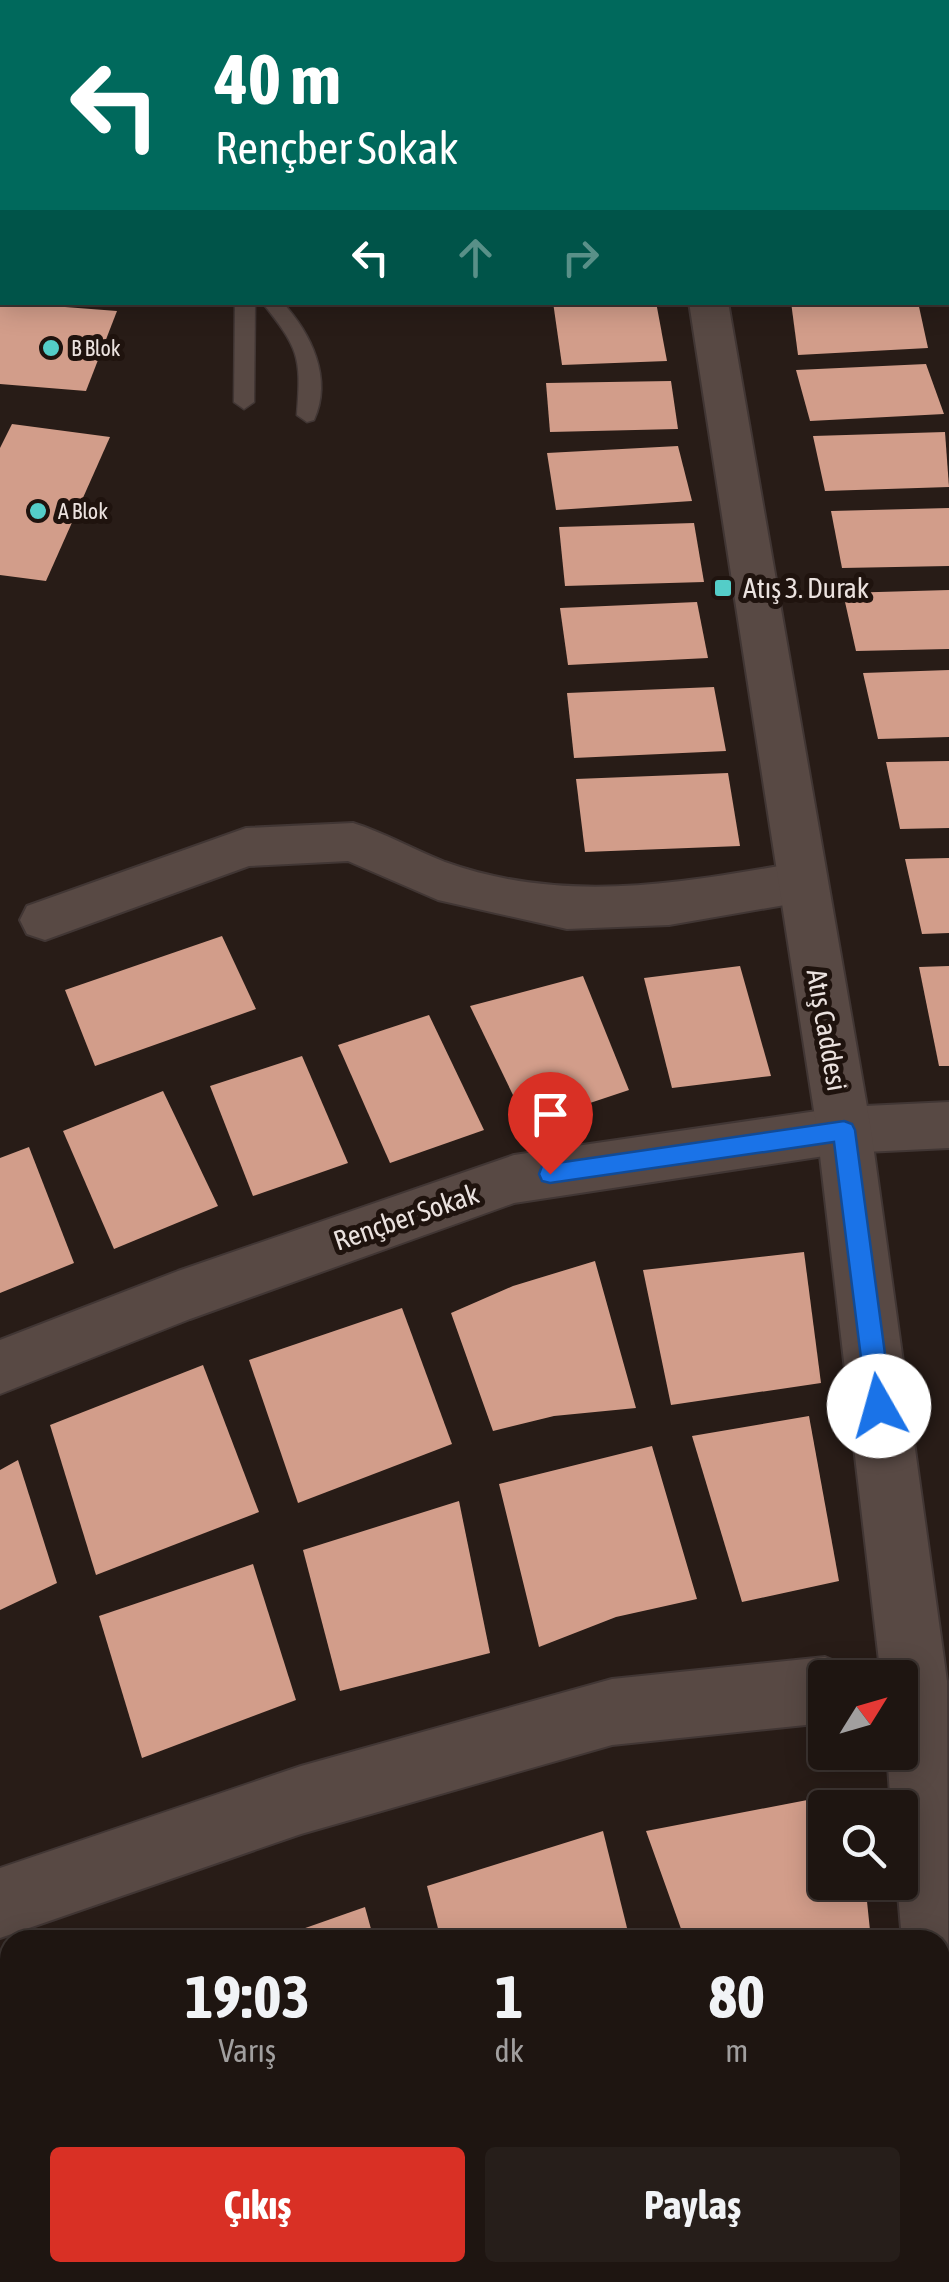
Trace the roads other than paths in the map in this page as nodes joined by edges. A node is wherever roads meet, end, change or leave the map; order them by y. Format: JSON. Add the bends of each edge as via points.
{"nodes":[{"id":1,"x":245,"y":305,"type":"edge"},
{"id":2,"x":274,"y":305,"type":"edge"},
{"id":3,"x":708,"y":305,"type":"edge"},
{"id":4,"x":244,"y":402,"type":"dead end"},
{"id":5,"x":307,"y":415,"type":"dead end"},
{"id":6,"x":802,"y":882,"type":"junction"},
{"id":7,"x":44,"y":920,"type":"dead end"},
{"id":8,"x":949,"y":1125,"type":"edge"},
{"id":9,"x":844,"y":1130,"type":"junction"},
{"id":10,"x":0,"y":1367,"type":"edge"},
{"id":11,"x":905,"y":1660,"type":"edge"},
{"id":12,"x":808,"y":1692,"type":"edge"},
{"id":13,"x":917,"y":1770,"type":"edge"},
{"id":14,"x":0,"y":1903,"type":"edge"},
{"id":15,"x":936,"y":1930,"type":"edge"}],
"edges":[{"from":1,"to":4,"type":"lane"},
{"from":2,"to":5,"type":"lane","via":[[295,329],[312,366]]},
{"from":3,"to":6,"type":"street","name":"Atış Caddesi"},
{"from":6,"to":7,"type":"street","via":[[669,904],[567,909],[438,880],[353,842],[264,846]]},
{"from":6,"to":9,"type":"street","name":"Atış Caddesi"},
{"from":8,"to":9,"type":"street","name":"Rençber Sokak"},
{"from":9,"to":10,"type":"street","name":"Rençber Sokak","via":[[514,1179]]},
{"from":9,"to":11,"type":"street","name":"Atış Caddesi"},
{"from":12,"to":14,"type":"street","via":[[612,1712],[300,1800]]},
{"from":13,"to":15,"type":"street","name":"Atış Caddesi"}]}
